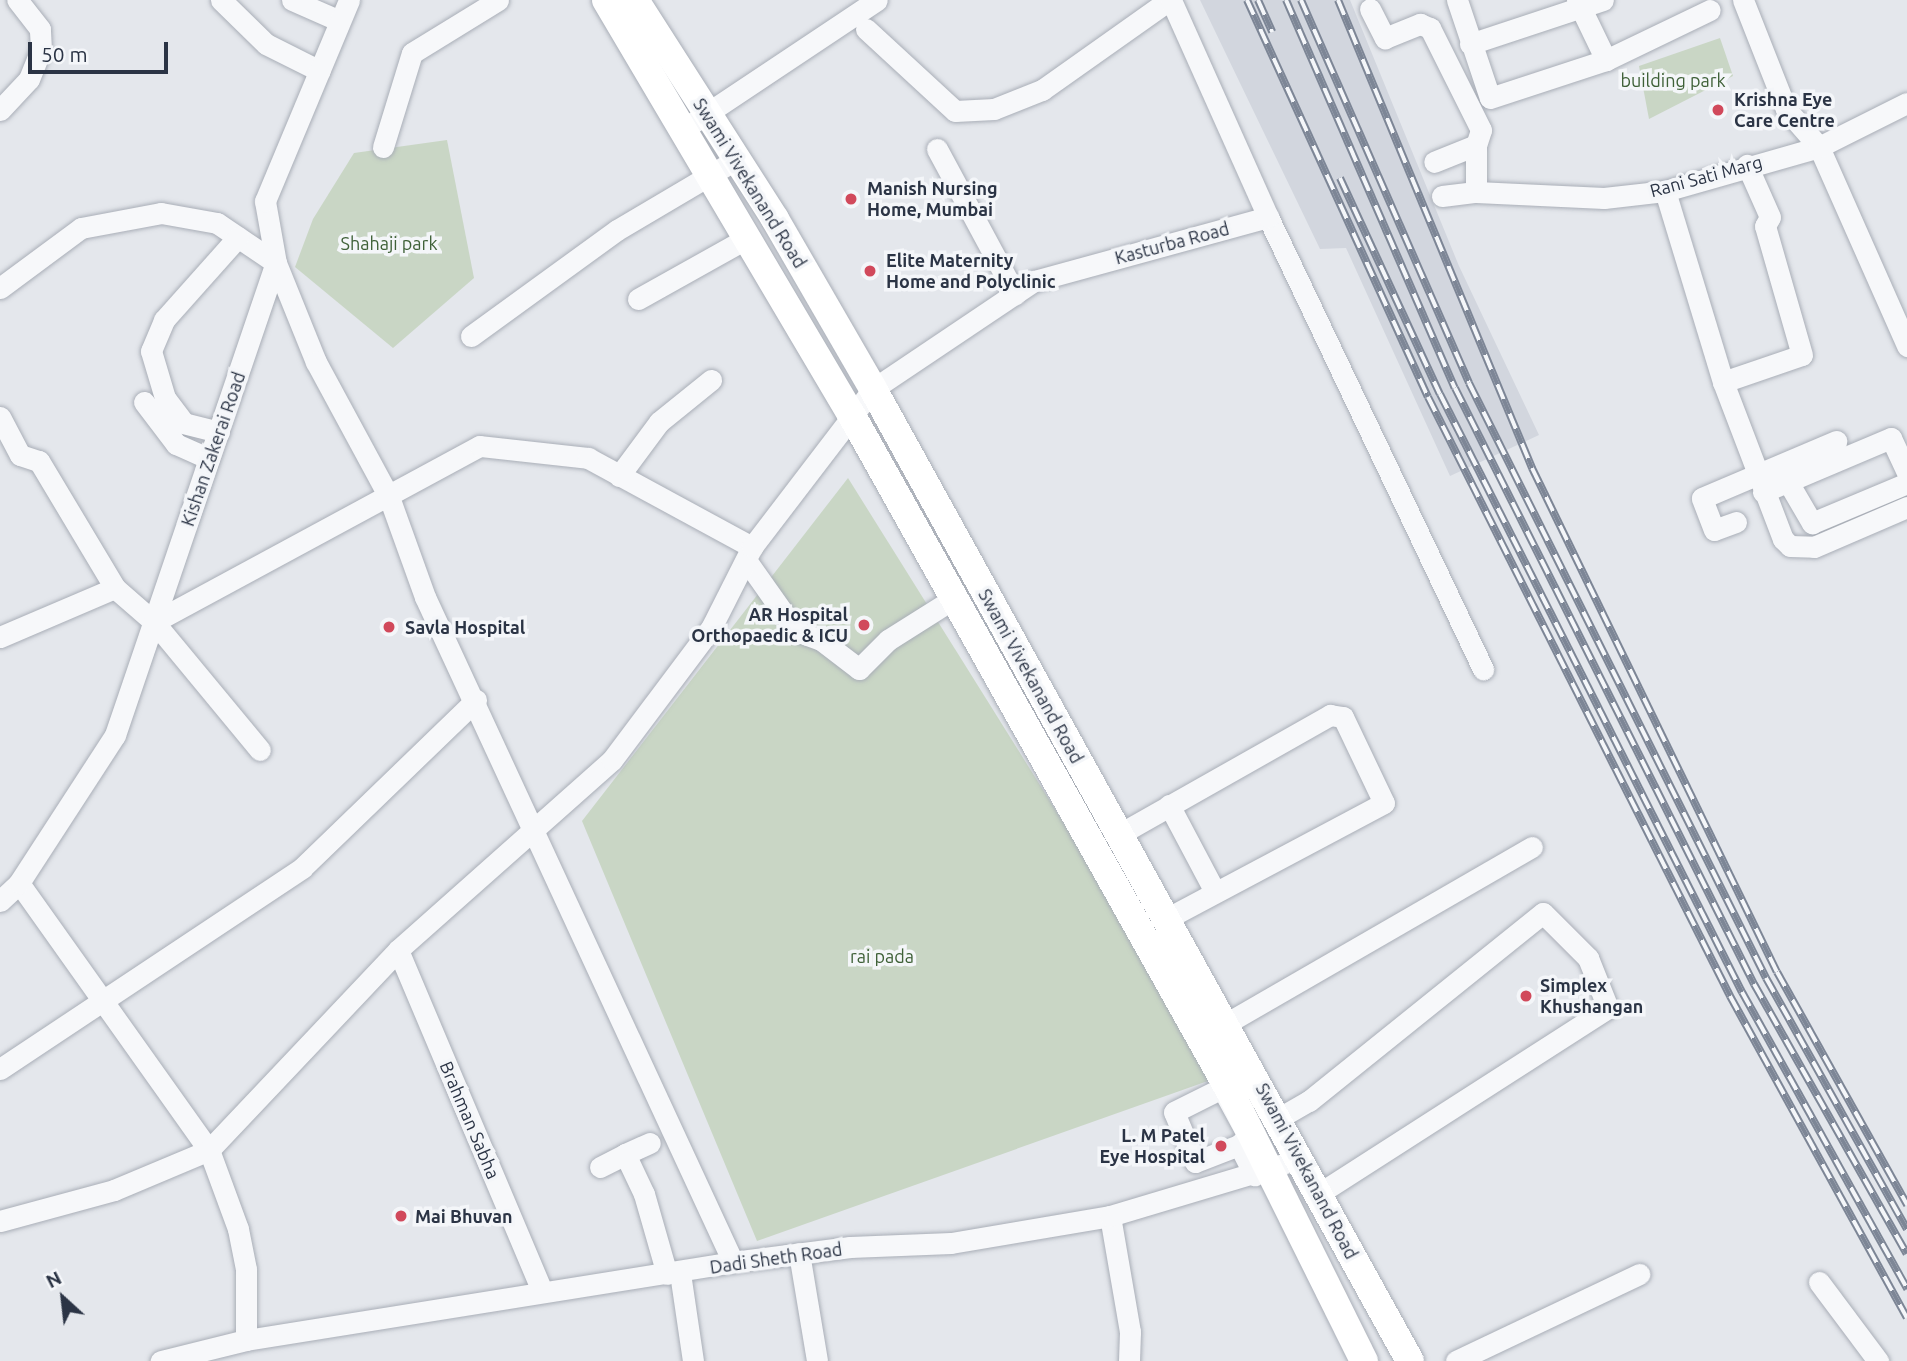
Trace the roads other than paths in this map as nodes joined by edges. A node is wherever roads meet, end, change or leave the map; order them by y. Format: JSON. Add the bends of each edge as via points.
{"nodes":[{"id":1,"x":17,"y":0,"type":"edge"},
{"id":2,"x":220,"y":0,"type":"edge"},
{"id":3,"x":292,"y":0,"type":"edge"},
{"id":4,"x":349,"y":0,"type":"edge"},
{"id":5,"x":498,"y":0,"type":"edge"},
{"id":6,"x":606,"y":0,"type":"edge"},
{"id":7,"x":635,"y":0,"type":"edge"},
{"id":8,"x":877,"y":0,"type":"edge"},
{"id":9,"x":1170,"y":0,"type":"edge"},
{"id":10,"x":1457,"y":0,"type":"edge"},
{"id":11,"x":1603,"y":0,"type":"edge"},
{"id":12,"x":1743,"y":0,"type":"edge"},
{"id":13,"x":1580,"y":5,"type":"edge"},
{"id":14,"x":1370,"y":9,"type":"dead end"},
{"id":15,"x":1710,"y":10,"type":"dead end"},
{"id":16,"x":334,"y":19,"type":"junction"},
{"id":17,"x":866,"y":29,"type":"dead end"},
{"id":18,"x":1470,"y":44,"type":"junction"},
{"id":19,"x":1606,"y":60,"type":"junction"},
{"id":20,"x":314,"y":68,"type":"junction"},
{"id":21,"x":1907,"y":103,"type":"edge"},
{"id":22,"x":0,"y":110,"type":"edge"},
{"id":23,"x":707,"y":113,"type":"junction"},
{"id":24,"x":682,"y":130,"type":"junction"},
{"id":25,"x":1476,"y":145,"type":"junction"},
{"id":26,"x":383,"y":147,"type":"dead end"},
{"id":27,"x":1819,"y":147,"type":"junction"},
{"id":28,"x":937,"y":149,"type":"dead end"},
{"id":29,"x":737,"y":159,"type":"junction"},
{"id":30,"x":1434,"y":162,"type":"dead end"},
{"id":31,"x":1747,"y":165,"type":"junction"},
{"id":32,"x":711,"y":175,"type":"junction"},
{"id":33,"x":1665,"y":191,"type":"junction"},
{"id":34,"x":1476,"y":192,"type":"junction"},
{"id":35,"x":1442,"y":196,"type":"dead end"},
{"id":36,"x":1268,"y":217,"type":"junction"},
{"id":37,"x":238,"y":237,"type":"junction"},
{"id":38,"x":747,"y":238,"type":"junction"},
{"id":39,"x":276,"y":263,"type":"junction"},
{"id":40,"x":0,"y":288,"type":"edge"},
{"id":41,"x":1015,"y":294,"type":"junction"},
{"id":42,"x":638,"y":299,"type":"dead end"},
{"id":43,"x":1904,"y":331,"type":"edge"},
{"id":44,"x":471,"y":336,"type":"dead end"},
{"id":45,"x":711,"y":380,"type":"dead end"},
{"id":46,"x":1723,"y":382,"type":"junction"},
{"id":47,"x":873,"y":389,"type":"junction"},
{"id":48,"x":144,"y":402,"type":"dead end"},
{"id":49,"x":851,"y":414,"type":"junction"},
{"id":50,"x":0,"y":417,"type":"edge"},
{"id":51,"x":219,"y":432,"type":"junction"},
{"id":52,"x":1899,"y":435,"type":"edge"},
{"id":53,"x":1836,"y":441,"type":"dead end"},
{"id":54,"x":209,"y":459,"type":"junction"},
{"id":55,"x":1907,"y":472,"type":"edge"},
{"id":56,"x":619,"y":476,"type":"junction"},
{"id":57,"x":1788,"y":482,"type":"junction"},
{"id":58,"x":1907,"y":483,"type":"edge"},
{"id":59,"x":1760,"y":484,"type":"junction"},
{"id":60,"x":389,"y":497,"type":"junction"},
{"id":61,"x":1907,"y":507,"type":"edge"},
{"id":62,"x":1736,"y":522,"type":"dead end"},
{"id":63,"x":749,"y":554,"type":"junction"},
{"id":64,"x":115,"y":588,"type":"junction"},
{"id":65,"x":953,"y":599,"type":"junction"},
{"id":66,"x":154,"y":622,"type":"junction"},
{"id":67,"x":0,"y":637,"type":"edge"},
{"id":68,"x":1483,"y":669,"type":"dead end"},
{"id":69,"x":476,"y":700,"type":"junction"},
{"id":70,"x":260,"y":750,"type":"dead end"},
{"id":71,"x":1169,"y":805,"type":"junction"},
{"id":72,"x":538,"y":830,"type":"junction"},
{"id":73,"x":1118,"y":835,"type":"junction"},
{"id":74,"x":1532,"y":847,"type":"dead end"},
{"id":75,"x":19,"y":883,"type":"junction"},
{"id":76,"x":1215,"y":892,"type":"junction"},
{"id":77,"x":0,"y":901,"type":"edge"},
{"id":78,"x":1168,"y":918,"type":"junction"},
{"id":79,"x":398,"y":950,"type":"junction"},
{"id":80,"x":102,"y":1002,"type":"junction"},
{"id":81,"x":1227,"y":1023,"type":"junction"},
{"id":82,"x":0,"y":1069,"type":"edge"},
{"id":83,"x":1229,"y":1094,"type":"junction"},
{"id":84,"x":1279,"y":1118,"type":"junction"},
{"id":85,"x":650,"y":1143,"type":"dead end"},
{"id":86,"x":1239,"y":1145,"type":"junction"},
{"id":87,"x":209,"y":1150,"type":"junction"},
{"id":88,"x":625,"y":1154,"type":"junction"},
{"id":89,"x":1300,"y":1158,"type":"junction"},
{"id":90,"x":600,"y":1167,"type":"dead end"},
{"id":91,"x":1262,"y":1172,"type":"junction"},
{"id":92,"x":1320,"y":1193,"type":"junction"},
{"id":93,"x":1110,"y":1216,"type":"junction"},
{"id":94,"x":0,"y":1221,"type":"edge"},
{"id":95,"x":799,"y":1253,"type":"junction"},
{"id":96,"x":733,"y":1262,"type":"junction"},
{"id":97,"x":673,"y":1274,"type":"junction"},
{"id":98,"x":1639,"y":1274,"type":"dead end"},
{"id":99,"x":1819,"y":1282,"type":"dead end"},
{"id":100,"x":542,"y":1291,"type":"junction"},
{"id":101,"x":236,"y":1349,"type":"edge"},
{"id":102,"x":160,"y":1361,"type":"edge"},
{"id":103,"x":693,"y":1361,"type":"edge"},
{"id":104,"x":817,"y":1361,"type":"edge"},
{"id":105,"x":1129,"y":1361,"type":"edge"},
{"id":106,"x":1364,"y":1361,"type":"edge"},
{"id":107,"x":1410,"y":1361,"type":"edge"},
{"id":108,"x":1456,"y":1361,"type":"edge"},
{"id":109,"x":1878,"y":1361,"type":"edge"}],
"edges":[{"from":1,"to":22,"type":"street","via":[[40,29],[41,50],[29,79]]},
{"from":2,"to":20,"type":"street","via":[[266,44]]},
{"from":3,"to":16,"type":"street"},
{"from":4,"to":16,"type":"street","name":"Kishan Zakerai Road"},
{"from":5,"to":26,"type":"street","via":[[412,53]]},
{"from":6,"to":24,"type":"main road","name":"Swami Vivekanand Road"},
{"from":7,"to":23,"type":"main road","name":"Swami Vivekanand Road"},
{"from":8,"to":23,"type":"street"},
{"from":9,"to":17,"type":"street","via":[[1041,90],[993,109],[955,111]]},
{"from":9,"to":36,"type":"street"},
{"from":10,"to":18,"type":"street"},
{"from":11,"to":13,"type":"street"},
{"from":12,"to":27,"type":"street","via":[[1786,109]]},
{"from":13,"to":18,"type":"street"},
{"from":13,"to":19,"type":"street"},
{"from":14,"to":25,"type":"street","via":[[1385,38],[1420,24],[1430,28],[1480,130]]},
{"from":15,"to":19,"type":"street"},
{"from":16,"to":20,"type":"street","name":"Kishan Zakerai Road"},
{"from":18,"to":19,"type":"street","via":[[1490,98]]},
{"from":20,"to":39,"type":"street","name":"Kishan Zakerai Road","via":[[265,201]]},
{"from":21,"to":27,"type":"street","name":"Rani Sati Marg"},
{"from":23,"to":24,"type":"street"},
{"from":23,"to":29,"type":"main road","name":"Swami Vivekanand Road"},
{"from":24,"to":32,"type":"main road","name":"Swami Vivekanand Road"},
{"from":25,"to":30,"type":"street"},
{"from":25,"to":34,"type":"street"},
{"from":27,"to":31,"type":"street","name":"Rani Sati Marg"},
{"from":27,"to":43,"type":"street"},
{"from":28,"to":41,"type":"street"},
{"from":29,"to":32,"type":"street"},
{"from":29,"to":47,"type":"main road","name":"Swami Vivekanand Road"},
{"from":31,"to":33,"type":"street","name":"Rani Sati Marg"},
{"from":31,"to":46,"type":"street","via":[[1770,217],[1765,226],[1802,355]]},
{"from":32,"to":38,"type":"main road","name":"Swami Vivekanand Road"},
{"from":32,"to":44,"type":"street","via":[[617,230]]},
{"from":33,"to":34,"type":"street","name":"Rani Sati Marg","via":[[1604,198]]},
{"from":33,"to":46,"type":"street"},
{"from":34,"to":35,"type":"street","name":"Rani Sati Marg"},
{"from":36,"to":41,"type":"street","name":"Kasturba Road","via":[[1034,281]]},
{"from":36,"to":68,"type":"street"},
{"from":37,"to":39,"type":"street"},
{"from":37,"to":40,"type":"street","via":[[217,223],[161,213],[81,228]]},
{"from":37,"to":51,"type":"street","via":[[164,320],[150,351],[165,398],[184,423],[201,432]]},
{"from":38,"to":42,"type":"street"},
{"from":38,"to":49,"type":"main road","name":"Swami Vivekanand Road"},
{"from":39,"to":51,"type":"street","name":"Kishan Zakerai Road"},
{"from":39,"to":60,"type":"street","via":[[316,362]]},
{"from":41,"to":47,"type":"street","name":"Kasturba Road"},
{"from":45,"to":56,"type":"street","via":[[659,422]]},
{"from":46,"to":59,"type":"street"},
{"from":47,"to":49,"type":"street","name":"Kasturba Road"},
{"from":47,"to":73,"type":"main road","name":"Swami Vivekanand Road"},
{"from":48,"to":54,"type":"street","via":[[176,444]]},
{"from":49,"to":63,"type":"street","name":"Kasturba Road"},
{"from":49,"to":65,"type":"main road","name":"Swami Vivekanand Road"},
{"from":50,"to":64,"type":"street","via":[[20,455],[39,461]]},
{"from":51,"to":54,"type":"street","name":"Kishan Zakerai Road"},
{"from":52,"to":55,"type":"street"},
{"from":52,"to":57,"type":"street"},
{"from":53,"to":59,"type":"street"},
{"from":54,"to":66,"type":"street","name":"Kishan Zakerai Road"},
{"from":56,"to":60,"type":"street","via":[[589,458],[480,446]]},
{"from":56,"to":63,"type":"street"},
{"from":57,"to":58,"type":"street","via":[[1812,523]]},
{"from":57,"to":59,"type":"street"},
{"from":59,"to":61,"type":"street","via":[[1777,530],[1790,546],[1802,549]]},
{"from":59,"to":62,"type":"street","via":[[1702,498],[1714,530]]},
{"from":60,"to":66,"type":"street"},
{"from":60,"to":69,"type":"street","via":[[425,597]]},
{"from":63,"to":65,"type":"street","via":[[796,631],[821,640],[859,668],[888,640]]},
{"from":63,"to":72,"type":"street","name":"Kasturba Road","via":[[711,628],[658,706]]},
{"from":64,"to":66,"type":"street"},
{"from":64,"to":67,"type":"street"},
{"from":65,"to":83,"type":"main road","name":"Swami Vivekanand Road"},
{"from":66,"to":70,"type":"street"},
{"from":66,"to":75,"type":"street","name":"Kishan Zakerai Road","via":[[115,735]]},
{"from":69,"to":72,"type":"street"},
{"from":69,"to":80,"type":"street","via":[[302,868]]},
{"from":71,"to":73,"type":"street"},
{"from":71,"to":76,"type":"street"},
{"from":71,"to":76,"type":"street","via":[[1330,715],[1343,717],[1384,803]]},
{"from":72,"to":79,"type":"street","name":"Kasturba Road"},
{"from":72,"to":96,"type":"street"},
{"from":73,"to":78,"type":"main road","name":"Swami Vivekanand Road"},
{"from":74,"to":81,"type":"street"},
{"from":75,"to":77,"type":"street","name":"Kishan Zakerai Road"},
{"from":75,"to":80,"type":"street"},
{"from":76,"to":78,"type":"street"},
{"from":78,"to":81,"type":"main road","name":"Swami Vivekanand Road"},
{"from":79,"to":87,"type":"street","name":"Kasturba Road"},
{"from":79,"to":100,"type":"street","name":"Brahman Sabha"},
{"from":80,"to":82,"type":"street"},
{"from":80,"to":87,"type":"street"},
{"from":81,"to":84,"type":"main road","name":"Swami Vivekanand Road"},
{"from":83,"to":86,"type":"street","via":[[1248,1136]]},
{"from":83,"to":86,"type":"street","via":[[1216,1089],[1171,1117],[1195,1162]]},
{"from":83,"to":91,"type":"main road","name":"Swami Vivekanand Road"},
{"from":84,"to":89,"type":"main road","name":"Swami Vivekanand Road"},
{"from":84,"to":92,"type":"street","via":[[1309,1101],[1543,913],[1588,958],[1608,1007]]},
{"from":85,"to":88,"type":"street"},
{"from":86,"to":91,"type":"street"},
{"from":87,"to":94,"type":"street","via":[[114,1190]]},
{"from":87,"to":101,"type":"street","via":[[246,1269]]},
{"from":88,"to":90,"type":"street"},
{"from":88,"to":97,"type":"street","via":[[645,1194]]},
{"from":89,"to":91,"type":"street","name":"Dadi Sheth Road"},
{"from":89,"to":92,"type":"main road","name":"Swami Vivekanand Road"},
{"from":91,"to":93,"type":"street","name":"Dadi Sheth Road"},
{"from":91,"to":106,"type":"main road","name":"Swami Vivekanand Road"},
{"from":92,"to":107,"type":"main road","name":"Swami Vivekanand Road"},
{"from":93,"to":95,"type":"street","name":"Dadi Sheth Road","via":[[951,1244]]},
{"from":93,"to":105,"type":"street","via":[[1130,1332]]},
{"from":95,"to":96,"type":"street","name":"Dadi Sheth Road"},
{"from":95,"to":104,"type":"street"},
{"from":96,"to":97,"type":"street","name":"Dadi Sheth Road"},
{"from":97,"to":100,"type":"street","name":"Dadi Sheth Road"},
{"from":97,"to":103,"type":"street"},
{"from":98,"to":108,"type":"street"},
{"from":99,"to":109,"type":"street"},
{"from":100,"to":101,"type":"street","name":"Dadi Sheth Road"},
{"from":101,"to":102,"type":"street","name":"Dadi Sheth Road"}]}
